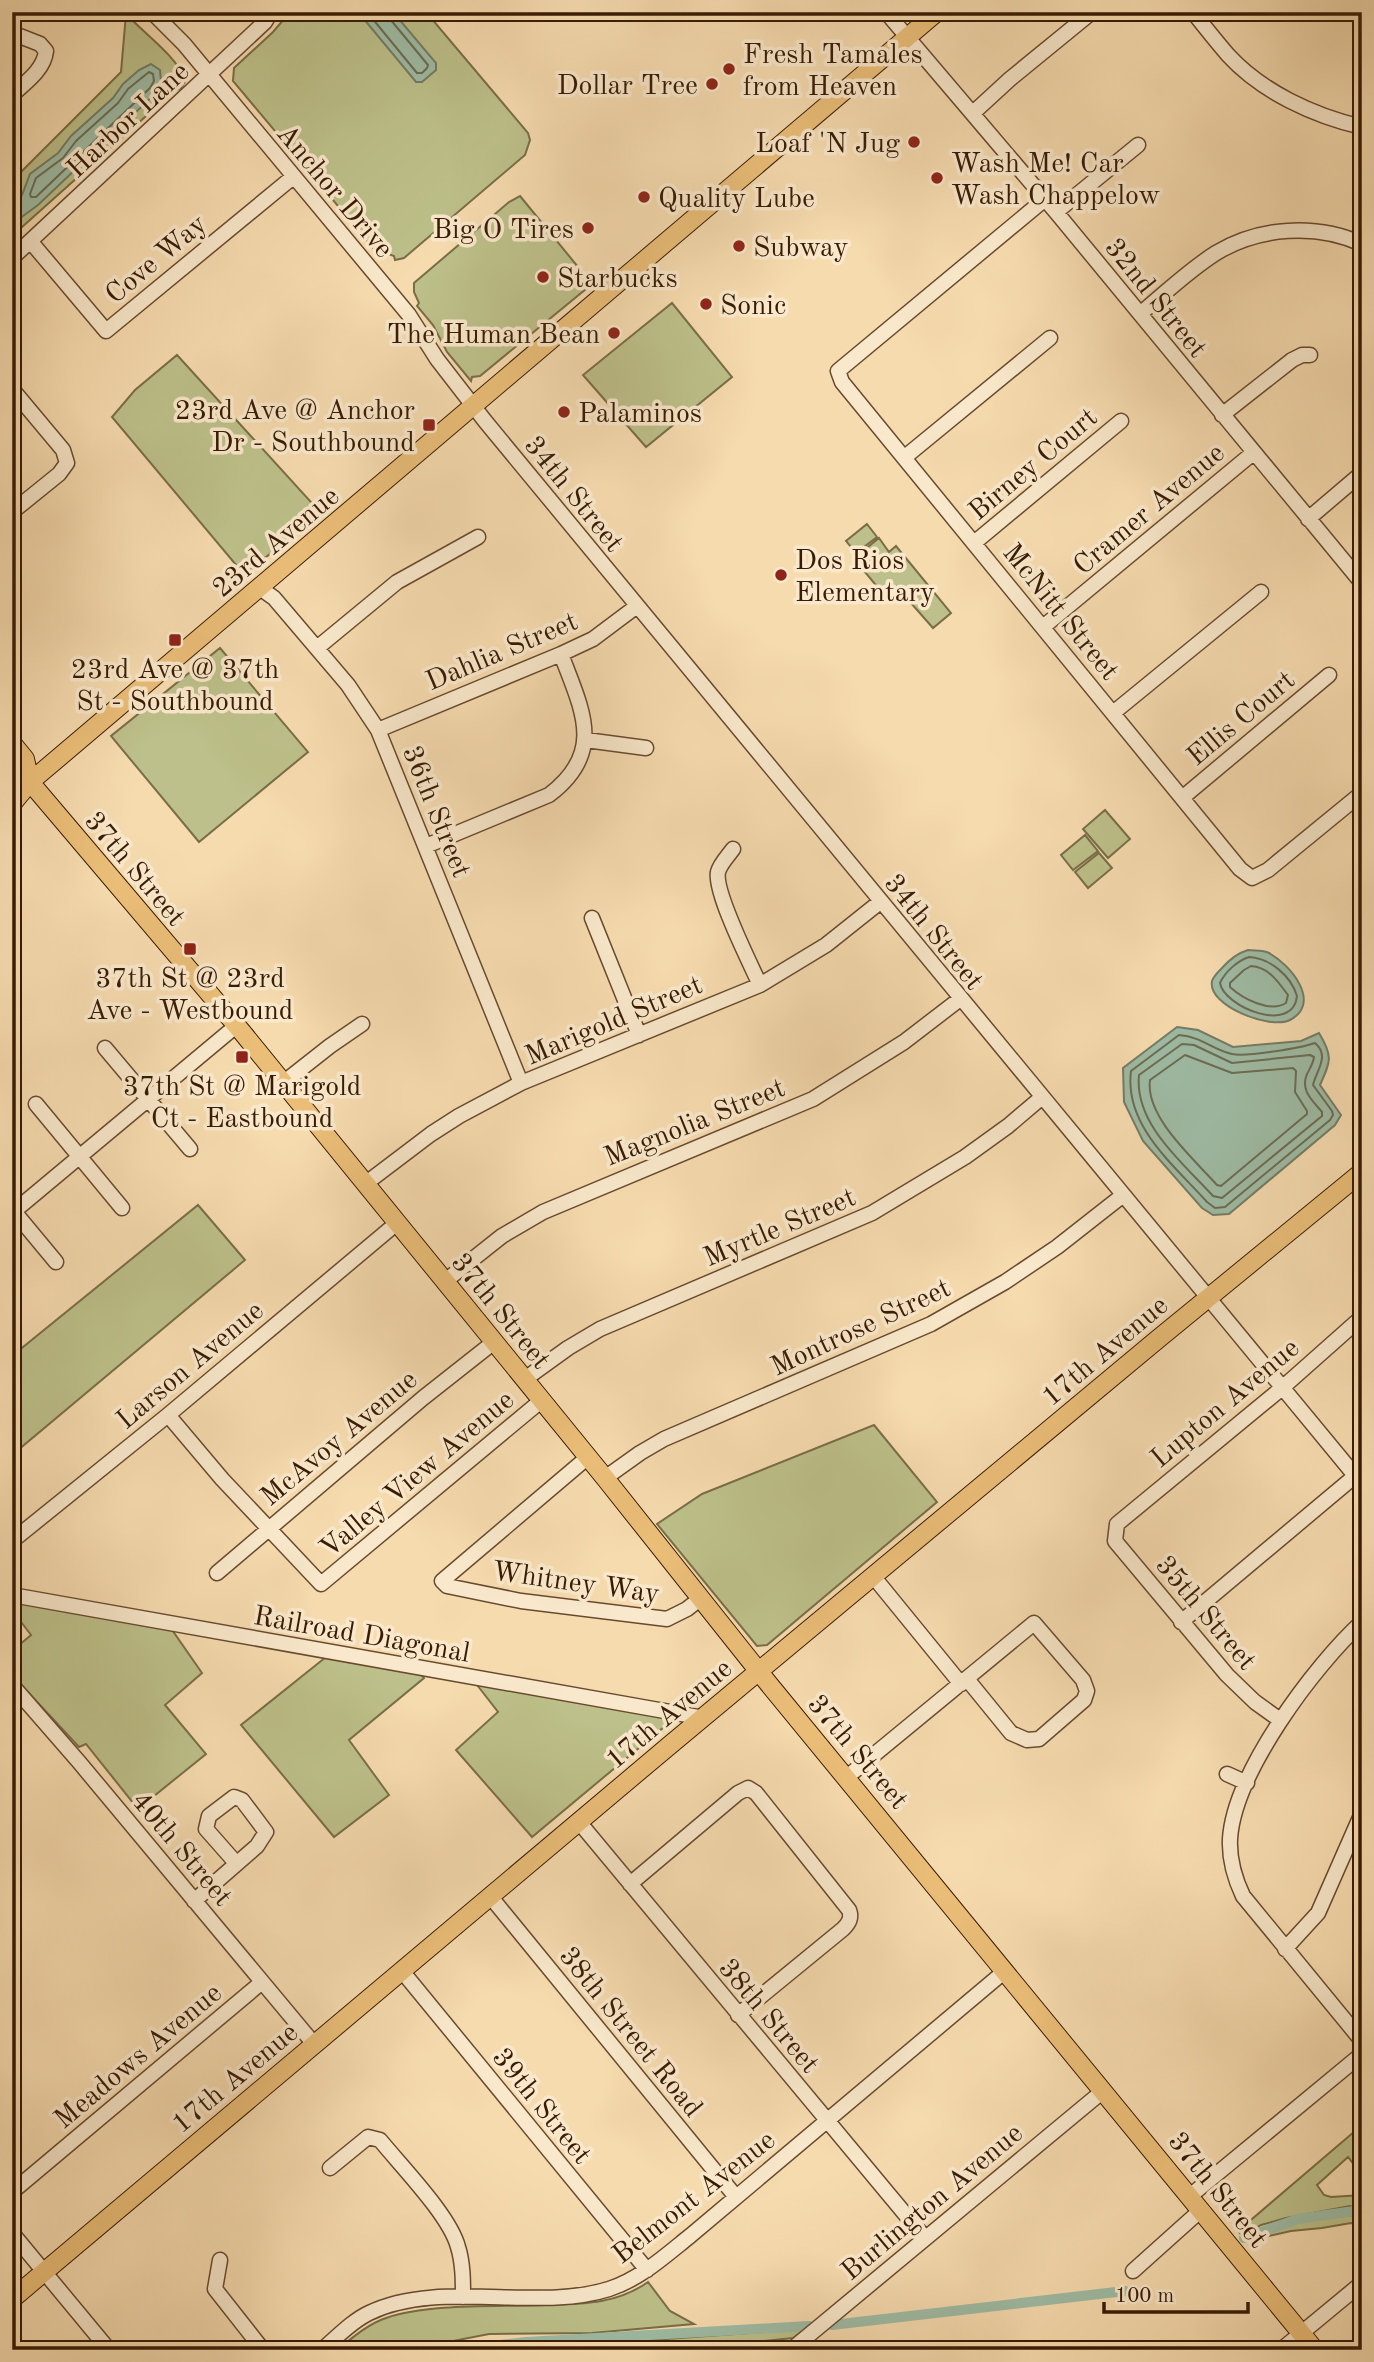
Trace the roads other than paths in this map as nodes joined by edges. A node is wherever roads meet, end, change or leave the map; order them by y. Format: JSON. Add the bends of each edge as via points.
{"nodes":[{"id":1,"x":152,"y":12,"type":"edge"},
{"id":2,"x":271,"y":12,"type":"edge"},
{"id":3,"x":886,"y":12,"type":"edge"},
{"id":4,"x":937,"y":12,"type":"edge"},
{"id":5,"x":1092,"y":12,"type":"edge"},
{"id":6,"x":1193,"y":12,"type":"edge"},
{"id":7,"x":12,"y":33,"type":"edge"},
{"id":8,"x":907,"y":38,"type":"junction"},
{"id":9,"x":210,"y":75,"type":"junction"},
{"id":10,"x":14,"y":94,"type":"edge"},
{"id":11,"x":973,"y":113,"type":"junction"},
{"id":12,"x":1362,"y":127,"type":"edge"},
{"id":13,"x":1138,"y":145,"type":"dead end"},
{"id":14,"x":293,"y":177,"type":"junction"},
{"id":15,"x":1045,"y":199,"type":"junction"},
{"id":16,"x":1056,"y":212,"type":"junction"},
{"id":17,"x":31,"y":242,"type":"junction"},
{"id":18,"x":1362,"y":244,"type":"edge"},
{"id":19,"x":12,"y":258,"type":"edge"},
{"id":20,"x":1140,"y":314,"type":"junction"},
{"id":21,"x":1050,"y":338,"type":"dead end"},
{"id":22,"x":1310,"y":355,"type":"dead end"},
{"id":23,"x":12,"y":389,"type":"edge"},
{"id":24,"x":473,"y":407,"type":"junction"},
{"id":25,"x":1222,"y":415,"type":"junction"},
{"id":26,"x":1121,"y":421,"type":"dead end"},
{"id":27,"x":1253,"y":453,"type":"junction"},
{"id":28,"x":905,"y":457,"type":"junction"},
{"id":29,"x":1362,"y":473,"type":"edge"},
{"id":30,"x":12,"y":513,"type":"edge"},
{"id":31,"x":1308,"y":519,"type":"junction"},
{"id":32,"x":478,"y":537,"type":"dead end"},
{"id":33,"x":974,"y":543,"type":"junction"},
{"id":34,"x":1362,"y":583,"type":"edge"},
{"id":35,"x":260,"y":588,"type":"junction"},
{"id":36,"x":1261,"y":592,"type":"dead end"},
{"id":37,"x":636,"y":606,"type":"junction"},
{"id":38,"x":1044,"y":627,"type":"junction"},
{"id":39,"x":317,"y":648,"type":"junction"},
{"id":40,"x":561,"y":654,"type":"junction"},
{"id":41,"x":1329,"y":675,"type":"dead end"},
{"id":42,"x":1113,"y":713,"type":"junction"},
{"id":43,"x":379,"y":730,"type":"junction"},
{"id":44,"x":586,"y":740,"type":"junction"},
{"id":45,"x":12,"y":743,"type":"edge"},
{"id":46,"x":646,"y":748,"type":"dead end"},
{"id":47,"x":12,"y":773,"type":"edge"},
{"id":48,"x":30,"y":782,"type":"junction"},
{"id":49,"x":12,"y":786,"type":"edge"},
{"id":50,"x":1362,"y":793,"type":"edge"},
{"id":51,"x":1182,"y":798,"type":"junction"},
{"id":52,"x":12,"y":804,"type":"edge"},
{"id":53,"x":426,"y":846,"type":"junction"},
{"id":54,"x":733,"y":849,"type":"dead end"},
{"id":55,"x":880,"y":902,"type":"junction"},
{"id":56,"x":592,"y":918,"type":"dead end"},
{"id":57,"x":760,"y":985,"type":"junction"},
{"id":58,"x":960,"y":999,"type":"junction"},
{"id":59,"x":362,"y":1024,"type":"dead end"},
{"id":60,"x":236,"y":1026,"type":"junction"},
{"id":61,"x":639,"y":1035,"type":"junction"},
{"id":62,"x":105,"y":1048,"type":"dead end"},
{"id":63,"x":283,"y":1083,"type":"junction"},
{"id":64,"x":521,"y":1083,"type":"junction"},
{"id":65,"x":1041,"y":1098,"type":"junction"},
{"id":66,"x":148,"y":1100,"type":"junction"},
{"id":67,"x":36,"y":1104,"type":"dead end"},
{"id":68,"x":190,"y":1149,"type":"dead end"},
{"id":69,"x":80,"y":1157,"type":"junction"},
{"id":70,"x":1362,"y":1172,"type":"edge"},
{"id":71,"x":365,"y":1184,"type":"junction"},
{"id":72,"x":1122,"y":1196,"type":"junction"},
{"id":73,"x":122,"y":1208,"type":"dead end"},
{"id":74,"x":13,"y":1211,"type":"edge"},
{"id":75,"x":397,"y":1223,"type":"junction"},
{"id":76,"x":56,"y":1262,"type":"dead end"},
{"id":77,"x":444,"y":1282,"type":"junction"},
{"id":78,"x":1208,"y":1298,"type":"junction"},
{"id":79,"x":1362,"y":1317,"type":"edge"},
{"id":80,"x":494,"y":1342,"type":"junction"},
{"id":81,"x":525,"y":1379,"type":"junction"},
{"id":82,"x":1282,"y":1388,"type":"junction"},
{"id":83,"x":542,"y":1400,"type":"junction"},
{"id":84,"x":168,"y":1415,"type":"junction"},
{"id":85,"x":588,"y":1457,"type":"junction"},
{"id":86,"x":1360,"y":1477,"type":"edge"},
{"id":87,"x":605,"y":1478,"type":"junction"},
{"id":88,"x":1116,"y":1524,"type":"joint"},
{"id":89,"x":268,"y":1528,"type":"junction"},
{"id":90,"x":12,"y":1541,"type":"edge"},
{"id":91,"x":217,"y":1573,"type":"dead end"},
{"id":92,"x":873,"y":1576,"type":"junction"},
{"id":93,"x":12,"y":1595,"type":"edge"},
{"id":94,"x":701,"y":1598,"type":"junction"},
{"id":95,"x":1181,"y":1622,"type":"junction"},
{"id":96,"x":1362,"y":1622,"type":"edge"},
{"id":97,"x":759,"y":1671,"type":"junction"},
{"id":98,"x":964,"y":1681,"type":"junction"},
{"id":99,"x":12,"y":1685,"type":"edge"},
{"id":100,"x":704,"y":1718,"type":"junction"},
{"id":101,"x":1280,"y":1720,"type":"junction"},
{"id":102,"x":1227,"y":1774,"type":"dead end"},
{"id":103,"x":847,"y":1777,"type":"junction"},
{"id":104,"x":1247,"y":1783,"type":"junction"},
{"id":105,"x":1362,"y":1813,"type":"edge"},
{"id":106,"x":579,"y":1822,"type":"junction"},
{"id":107,"x":236,"y":1863,"type":"junction"},
{"id":108,"x":630,"y":1884,"type":"junction"},
{"id":109,"x":490,"y":1896,"type":"junction"},
{"id":110,"x":194,"y":1900,"type":"junction"},
{"id":111,"x":1285,"y":1949,"type":"junction"},
{"id":112,"x":402,"y":1971,"type":"junction"},
{"id":113,"x":1005,"y":1971,"type":"junction"},
{"id":114,"x":262,"y":1982,"type":"junction"},
{"id":115,"x":738,"y":2015,"type":"junction"},
{"id":116,"x":1362,"y":2041,"type":"edge"},
{"id":117,"x":314,"y":2044,"type":"junction"},
{"id":118,"x":1362,"y":2054,"type":"edge"},
{"id":119,"x":1103,"y":2091,"type":"junction"},
{"id":120,"x":826,"y":2121,"type":"junction"},
{"id":121,"x":330,"y":2168,"type":"dead end"},
{"id":122,"x":12,"y":2192,"type":"edge"},
{"id":123,"x":736,"y":2197,"type":"junction"},
{"id":124,"x":1196,"y":2203,"type":"junction"},
{"id":125,"x":12,"y":2233,"type":"edge"},
{"id":126,"x":925,"y":2238,"type":"junction"},
{"id":127,"x":220,"y":2260,"type":"dead end"},
{"id":128,"x":647,"y":2270,"type":"junction"},
{"id":129,"x":1133,"y":2271,"type":"dead end"},
{"id":130,"x":44,"y":2272,"type":"junction"},
{"id":131,"x":1362,"y":2283,"type":"edge"},
{"id":132,"x":463,"y":2297,"type":"junction"},
{"id":133,"x":12,"y":2299,"type":"edge"},
{"id":134,"x":1301,"y":2333,"type":"junction"},
{"id":135,"x":109,"y":2350,"type":"edge"},
{"id":136,"x":263,"y":2350,"type":"edge"},
{"id":137,"x":323,"y":2350,"type":"edge"},
{"id":138,"x":790,"y":2350,"type":"edge"},
{"id":139,"x":1282,"y":2350,"type":"edge"},
{"id":140,"x":1315,"y":2350,"type":"edge"}],
"edges":[{"from":1,"to":9,"type":"street","name":"Anchor Drive"},
{"from":2,"to":9,"type":"street","name":"Harbor Lane"},
{"from":3,"to":8,"type":"street","name":"32nd Street"},
{"from":4,"to":8,"type":"main road","name":"23rd Avenue"},
{"from":5,"to":11,"type":"street"},
{"from":6,"to":12,"type":"street","via":[[1228,55],[1259,82],[1291,101]]},
{"from":7,"to":10,"type":"street","via":[[46,51],[45,60]]},
{"from":8,"to":11,"type":"street","name":"32nd Street"},
{"from":8,"to":24,"type":"main road","name":"23rd Avenue"},
{"from":9,"to":14,"type":"street","name":"Anchor Drive"},
{"from":9,"to":17,"type":"street","name":"Harbor Lane"},
{"from":11,"to":15,"type":"street","name":"32nd Street"},
{"from":13,"to":16,"type":"street"},
{"from":14,"to":17,"type":"street","name":"Cove Way","via":[[106,331]]},
{"from":14,"to":24,"type":"street","name":"Anchor Drive","via":[[409,315]]},
{"from":15,"to":16,"type":"street","name":"32nd Street"},
{"from":15,"to":28,"type":"street","name":"McNitt Street","via":[[838,371],[842,382]]},
{"from":16,"to":20,"type":"street","name":"32nd Street"},
{"from":17,"to":19,"type":"street","name":"Harbor Lane"},
{"from":18,"to":20,"type":"street","via":[[1303,230],[1252,238],[1209,258]]},
{"from":20,"to":25,"type":"street","name":"32nd Street"},
{"from":21,"to":28,"type":"street"},
{"from":22,"to":25,"type":"street","via":[[1292,360]]},
{"from":23,"to":30,"type":"street","via":[[63,450],[67,463]]},
{"from":24,"to":35,"type":"main road","name":"23rd Avenue"},
{"from":24,"to":37,"type":"street","name":"34th Street"},
{"from":25,"to":27,"type":"street","name":"32nd Street"},
{"from":26,"to":33,"type":"street","name":"Birney Court"},
{"from":27,"to":31,"type":"street","name":"32nd Street"},
{"from":27,"to":38,"type":"street","name":"Cramer Avenue"},
{"from":28,"to":33,"type":"street","name":"McNitt Street"},
{"from":29,"to":31,"type":"street"},
{"from":31,"to":34,"type":"street","name":"32nd Street"},
{"from":32,"to":39,"type":"street","via":[[397,582]]},
{"from":33,"to":38,"type":"street","name":"McNitt Street"},
{"from":35,"to":39,"type":"street","name":"36th Street"},
{"from":35,"to":48,"type":"main road","name":"23rd Avenue"},
{"from":36,"to":42,"type":"street"},
{"from":37,"to":40,"type":"street","name":"Dahlia Street","via":[[593,639]]},
{"from":37,"to":55,"type":"street","name":"34th Street"},
{"from":38,"to":42,"type":"street","name":"McNitt Street"},
{"from":39,"to":43,"type":"street","name":"36th Street"},
{"from":40,"to":43,"type":"street","name":"Dahlia Street"},
{"from":40,"to":44,"type":"street","via":[[582,710]]},
{"from":41,"to":51,"type":"street","name":"Ellis Court"},
{"from":42,"to":51,"type":"street","name":"McNitt Street"},
{"from":43,"to":53,"type":"street","name":"36th Street"},
{"from":44,"to":46,"type":"street"},
{"from":44,"to":53,"type":"street","via":[[577,766],[549,795]]},
{"from":45,"to":48,"type":"main road","name":"37th Street","via":[[25,760]]},
{"from":47,"to":48,"type":"main road","name":"37th Street"},
{"from":48,"to":49,"type":"main road","name":"23rd Avenue"},
{"from":48,"to":52,"type":"main road","name":"23rd Avenue"},
{"from":48,"to":60,"type":"main road","name":"37th Street"},
{"from":50,"to":51,"type":"street","name":"McNitt Street","via":[[1252,878]]},
{"from":53,"to":64,"type":"street","name":"36th Street"},
{"from":54,"to":57,"type":"street","via":[[718,877]]},
{"from":55,"to":57,"type":"street","name":"Marigold Street","via":[[826,945]]},
{"from":55,"to":58,"type":"street","name":"34th Street"},
{"from":56,"to":61,"type":"street"},
{"from":57,"to":61,"type":"street","name":"Marigold Street"},
{"from":58,"to":65,"type":"street","name":"34th Street"},
{"from":58,"to":77,"type":"street","name":"Magnolia Street","via":[[904,1042],[813,1099],[543,1212],[502,1236]]},
{"from":59,"to":63,"type":"street"},
{"from":60,"to":63,"type":"main road","name":"37th Street"},
{"from":60,"to":66,"type":"street"},
{"from":61,"to":64,"type":"street","name":"Marigold Street"},
{"from":62,"to":66,"type":"street"},
{"from":63,"to":71,"type":"main road","name":"37th Street"},
{"from":64,"to":71,"type":"street","name":"Marigold Street","via":[[431,1134]]},
{"from":65,"to":72,"type":"street","name":"34th Street"},
{"from":65,"to":81,"type":"street","name":"Myrtle Street","via":[[965,1157],[872,1213],[600,1329]]},
{"from":66,"to":68,"type":"street"},
{"from":66,"to":69,"type":"street"},
{"from":67,"to":69,"type":"street"},
{"from":69,"to":73,"type":"street"},
{"from":69,"to":74,"type":"street"},
{"from":70,"to":78,"type":"main road","name":"17th Avenue"},
{"from":71,"to":75,"type":"main road","name":"37th Street"},
{"from":72,"to":78,"type":"street","name":"34th Street"},
{"from":72,"to":87,"type":"street","name":"Montrose Street","via":[[1057,1247],[958,1310],[897,1341],[664,1439]]},
{"from":74,"to":76,"type":"street"},
{"from":75,"to":77,"type":"main road","name":"37th Street"},
{"from":75,"to":84,"type":"street","name":"Larson Avenue"},
{"from":77,"to":80,"type":"main road","name":"37th Street"},
{"from":78,"to":82,"type":"street","name":"34th Street"},
{"from":78,"to":92,"type":"main road","name":"17th Avenue"},
{"from":79,"to":82,"type":"street","name":"Lupton Avenue"},
{"from":80,"to":81,"type":"main road","name":"37th Street"},
{"from":80,"to":89,"type":"street","name":"McAvoy Avenue"},
{"from":81,"to":83,"type":"main road","name":"37th Street"},
{"from":82,"to":86,"type":"street","name":"34th Street"},
{"from":82,"to":88,"type":"street","name":"Lupton Avenue"},
{"from":83,"to":85,"type":"main road","name":"37th Street"},
{"from":83,"to":89,"type":"street","name":"Valley View Avenue","via":[[321,1584]]},
{"from":84,"to":89,"type":"street"},
{"from":84,"to":90,"type":"street","name":"Larson Avenue"},
{"from":85,"to":87,"type":"main road","name":"37th Street"},
{"from":85,"to":94,"type":"street","name":"Whitney Way","via":[[442,1581],[447,1586],[520,1601],[667,1619]]},
{"from":86,"to":95,"type":"street"},
{"from":87,"to":94,"type":"main road","name":"37th Street"},
{"from":88,"to":95,"type":"street","name":"35th Street","via":[[1115,1541]]},
{"from":89,"to":91,"type":"street","name":"McAvoy Avenue"},
{"from":92,"to":97,"type":"main road","name":"17th Avenue"},
{"from":92,"to":98,"type":"street"},
{"from":93,"to":100,"type":"street","name":"Railroad Diagonal"},
{"from":94,"to":97,"type":"main road","name":"37th Street"},
{"from":95,"to":101,"type":"street","name":"35th Street","via":[[1238,1687]]},
{"from":96,"to":101,"type":"street","via":[[1322,1664]]},
{"from":97,"to":100,"type":"main road","name":"17th Avenue"},
{"from":97,"to":103,"type":"main road","name":"37th Street"},
{"from":98,"to":98,"type":"street","via":[[1034,1623],[1083,1680],[1087,1691],[1084,1700],[1039,1739],[1027,1740],[1011,1732]]},
{"from":98,"to":103,"type":"street"},
{"from":99,"to":110,"type":"street","name":"40th Street"},
{"from":100,"to":106,"type":"main road","name":"17th Avenue"},
{"from":101,"to":104,"type":"street"},
{"from":102,"to":104,"type":"street"},
{"from":103,"to":113,"type":"main road","name":"37th Street"},
{"from":104,"to":111,"type":"street","via":[[1230,1836],[1233,1874],[1243,1896]]},
{"from":105,"to":111,"type":"street","via":[[1318,1913]]},
{"from":106,"to":108,"type":"street","name":"38th Street"},
{"from":106,"to":109,"type":"main road","name":"17th Avenue"},
{"from":107,"to":107,"type":"street","via":[[206,1829],[209,1816],[234,1797],[242,1800],[266,1832]]},
{"from":107,"to":110,"type":"street"},
{"from":108,"to":115,"type":"street","name":"38th Street"},
{"from":108,"to":115,"type":"street","via":[[738,1793],[748,1788],[756,1793],[851,1915],[843,1929]]},
{"from":109,"to":112,"type":"main road","name":"17th Avenue"},
{"from":109,"to":123,"type":"street","name":"38th Street Road"},
{"from":110,"to":114,"type":"street","name":"40th Street"},
{"from":111,"to":116,"type":"street"},
{"from":112,"to":117,"type":"main road","name":"17th Avenue"},
{"from":112,"to":128,"type":"street","name":"39th Street"},
{"from":113,"to":119,"type":"main road","name":"37th Street"},
{"from":113,"to":120,"type":"street","name":"Belmont Avenue"},
{"from":114,"to":117,"type":"street","name":"40th Street"},
{"from":114,"to":122,"type":"street","name":"Meadows Avenue"},
{"from":115,"to":120,"type":"street","name":"38th Street"},
{"from":117,"to":130,"type":"main road","name":"17th Avenue"},
{"from":118,"to":124,"type":"street"},
{"from":119,"to":124,"type":"main road","name":"37th Street"},
{"from":119,"to":126,"type":"street","name":"Burlington Avenue"},
{"from":120,"to":123,"type":"street","name":"Belmont Avenue"},
{"from":120,"to":126,"type":"street","name":"38th Street"},
{"from":121,"to":132,"type":"street","via":[[368,2137],[380,2140],[454,2235]]},
{"from":123,"to":128,"type":"street","name":"Belmont Avenue"},
{"from":124,"to":129,"type":"street"},
{"from":124,"to":134,"type":"main road","name":"37th Street"},
{"from":125,"to":130,"type":"street"},
{"from":126,"to":138,"type":"street","name":"Burlington Avenue"},
{"from":127,"to":136,"type":"street","via":[[215,2289]]},
{"from":128,"to":132,"type":"street","name":"Belmont Avenue","via":[[607,2290],[580,2295]]},
{"from":130,"to":133,"type":"main road","name":"17th Avenue"},
{"from":130,"to":135,"type":"street"},
{"from":131,"to":134,"type":"street"},
{"from":132,"to":137,"type":"street","name":"Belmont Avenue","via":[[390,2305],[368,2313]]},
{"from":134,"to":139,"type":"street"},
{"from":134,"to":140,"type":"main road","name":"37th Street"}]}
